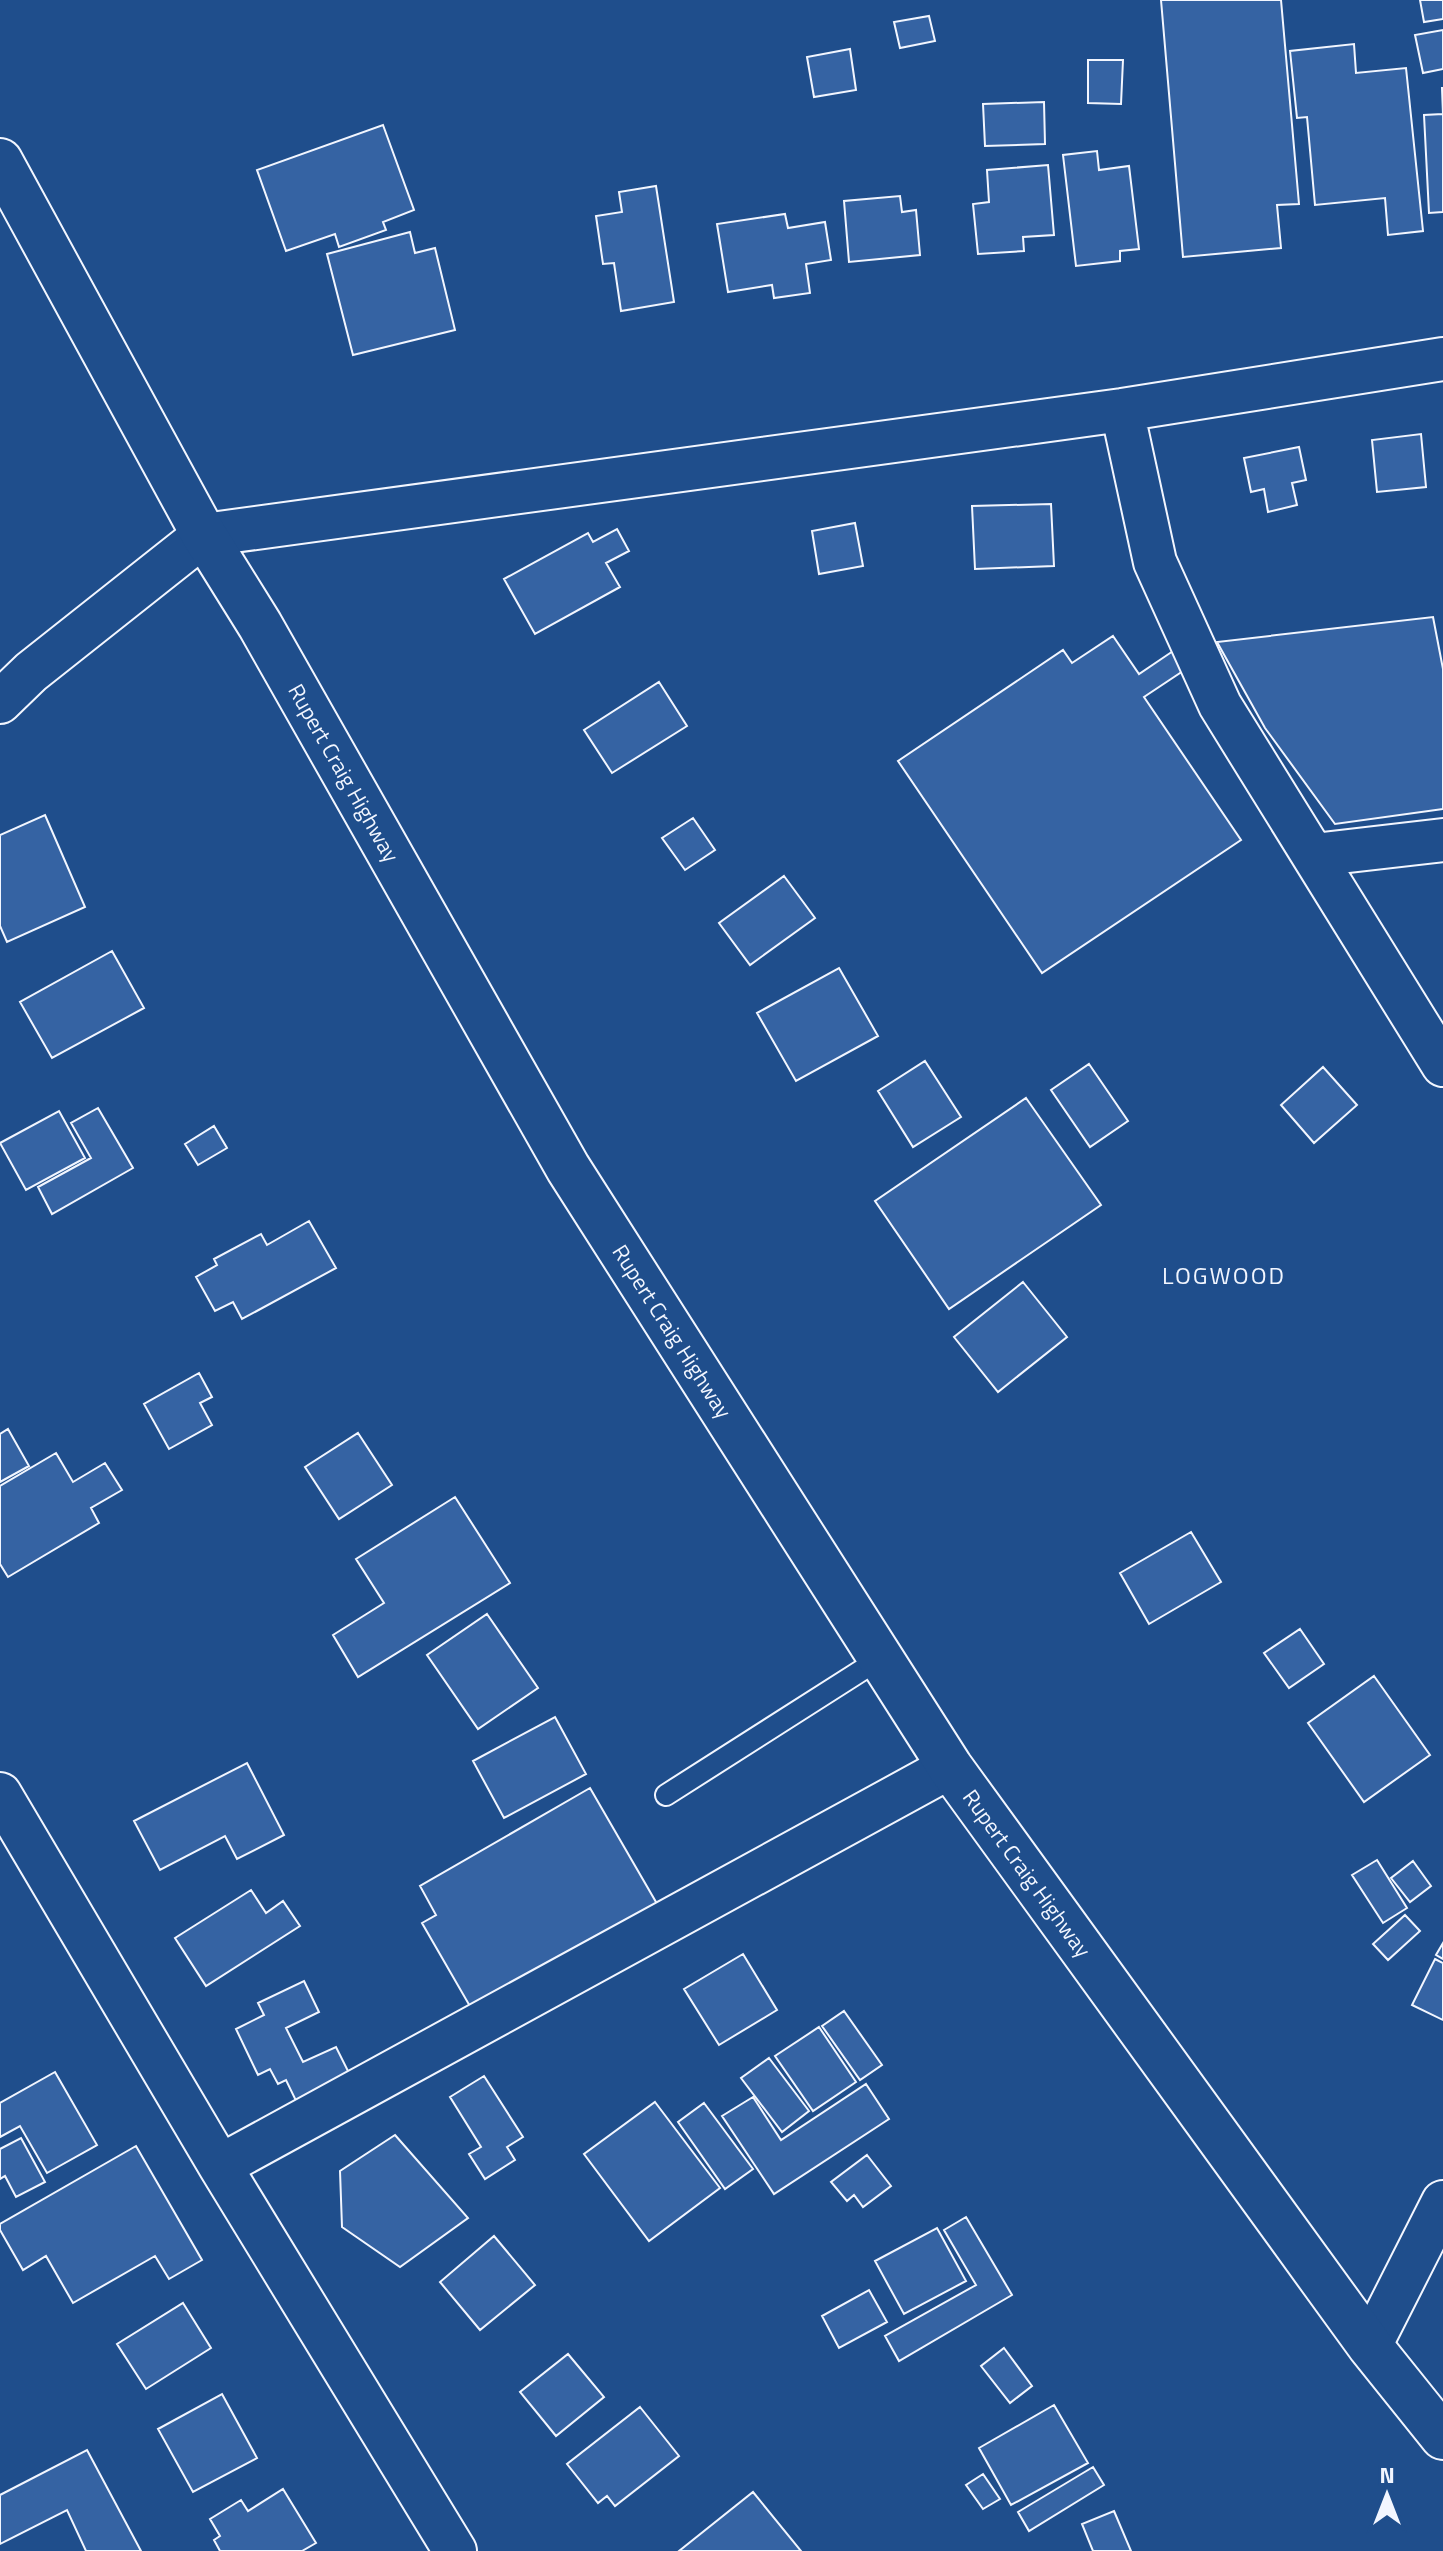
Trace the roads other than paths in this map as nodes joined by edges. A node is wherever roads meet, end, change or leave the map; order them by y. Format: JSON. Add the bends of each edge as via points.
{"nodes":[{"id":1,"x":0,"y":161,"type":"edge"},
{"id":2,"x":1443,"y":359,"type":"edge"},
{"id":3,"x":1122,"y":410,"type":"junction"},
{"id":4,"x":204,"y":535,"type":"junction"},
{"id":5,"x":0,"y":702,"type":"edge"},
{"id":6,"x":1443,"y":840,"type":"edge"},
{"id":7,"x":1314,"y":855,"type":"junction"},
{"id":8,"x":1443,"y":1065,"type":"edge"},
{"id":9,"x":881,"y":1658,"type":"junction"},
{"id":10,"x":950,"y":1767,"type":"junction"},
{"id":11,"x":0,"y":1794,"type":"edge"},
{"id":12,"x":666,"y":1795,"type":"dead end"},
{"id":13,"x":220,"y":2166,"type":"junction"},
{"id":14,"x":1443,"y":2202,"type":"edge"},
{"id":15,"x":1370,"y":2346,"type":"junction"},
{"id":16,"x":1443,"y":2437,"type":"edge"},
{"id":17,"x":455,"y":2551,"type":"edge"}],
"edges":[{"from":1,"to":4,"type":"main road","name":"Rupert Craig Highway"},
{"from":2,"to":3,"type":"street"},
{"from":3,"to":4,"type":"street"},
{"from":3,"to":7,"type":"street","via":[[1155,562],[1220,705]]},
{"from":4,"to":5,"type":"street"},
{"from":4,"to":9,"type":"main road","name":"Rupert Craig Highway","via":[[568,1168]]},
{"from":6,"to":7,"type":"street"},
{"from":7,"to":8,"type":"street"},
{"from":9,"to":10,"type":"main road","name":"Rupert Craig Highway"},
{"from":9,"to":12,"type":"lane"},
{"from":10,"to":13,"type":"street"},
{"from":10,"to":15,"type":"main road","name":"Rupert Craig Highway"},
{"from":11,"to":13,"type":"street"},
{"from":13,"to":17,"type":"street"},
{"from":14,"to":15,"type":"street"},
{"from":15,"to":16,"type":"main road","name":"Rupert Craig Highway"}]}
